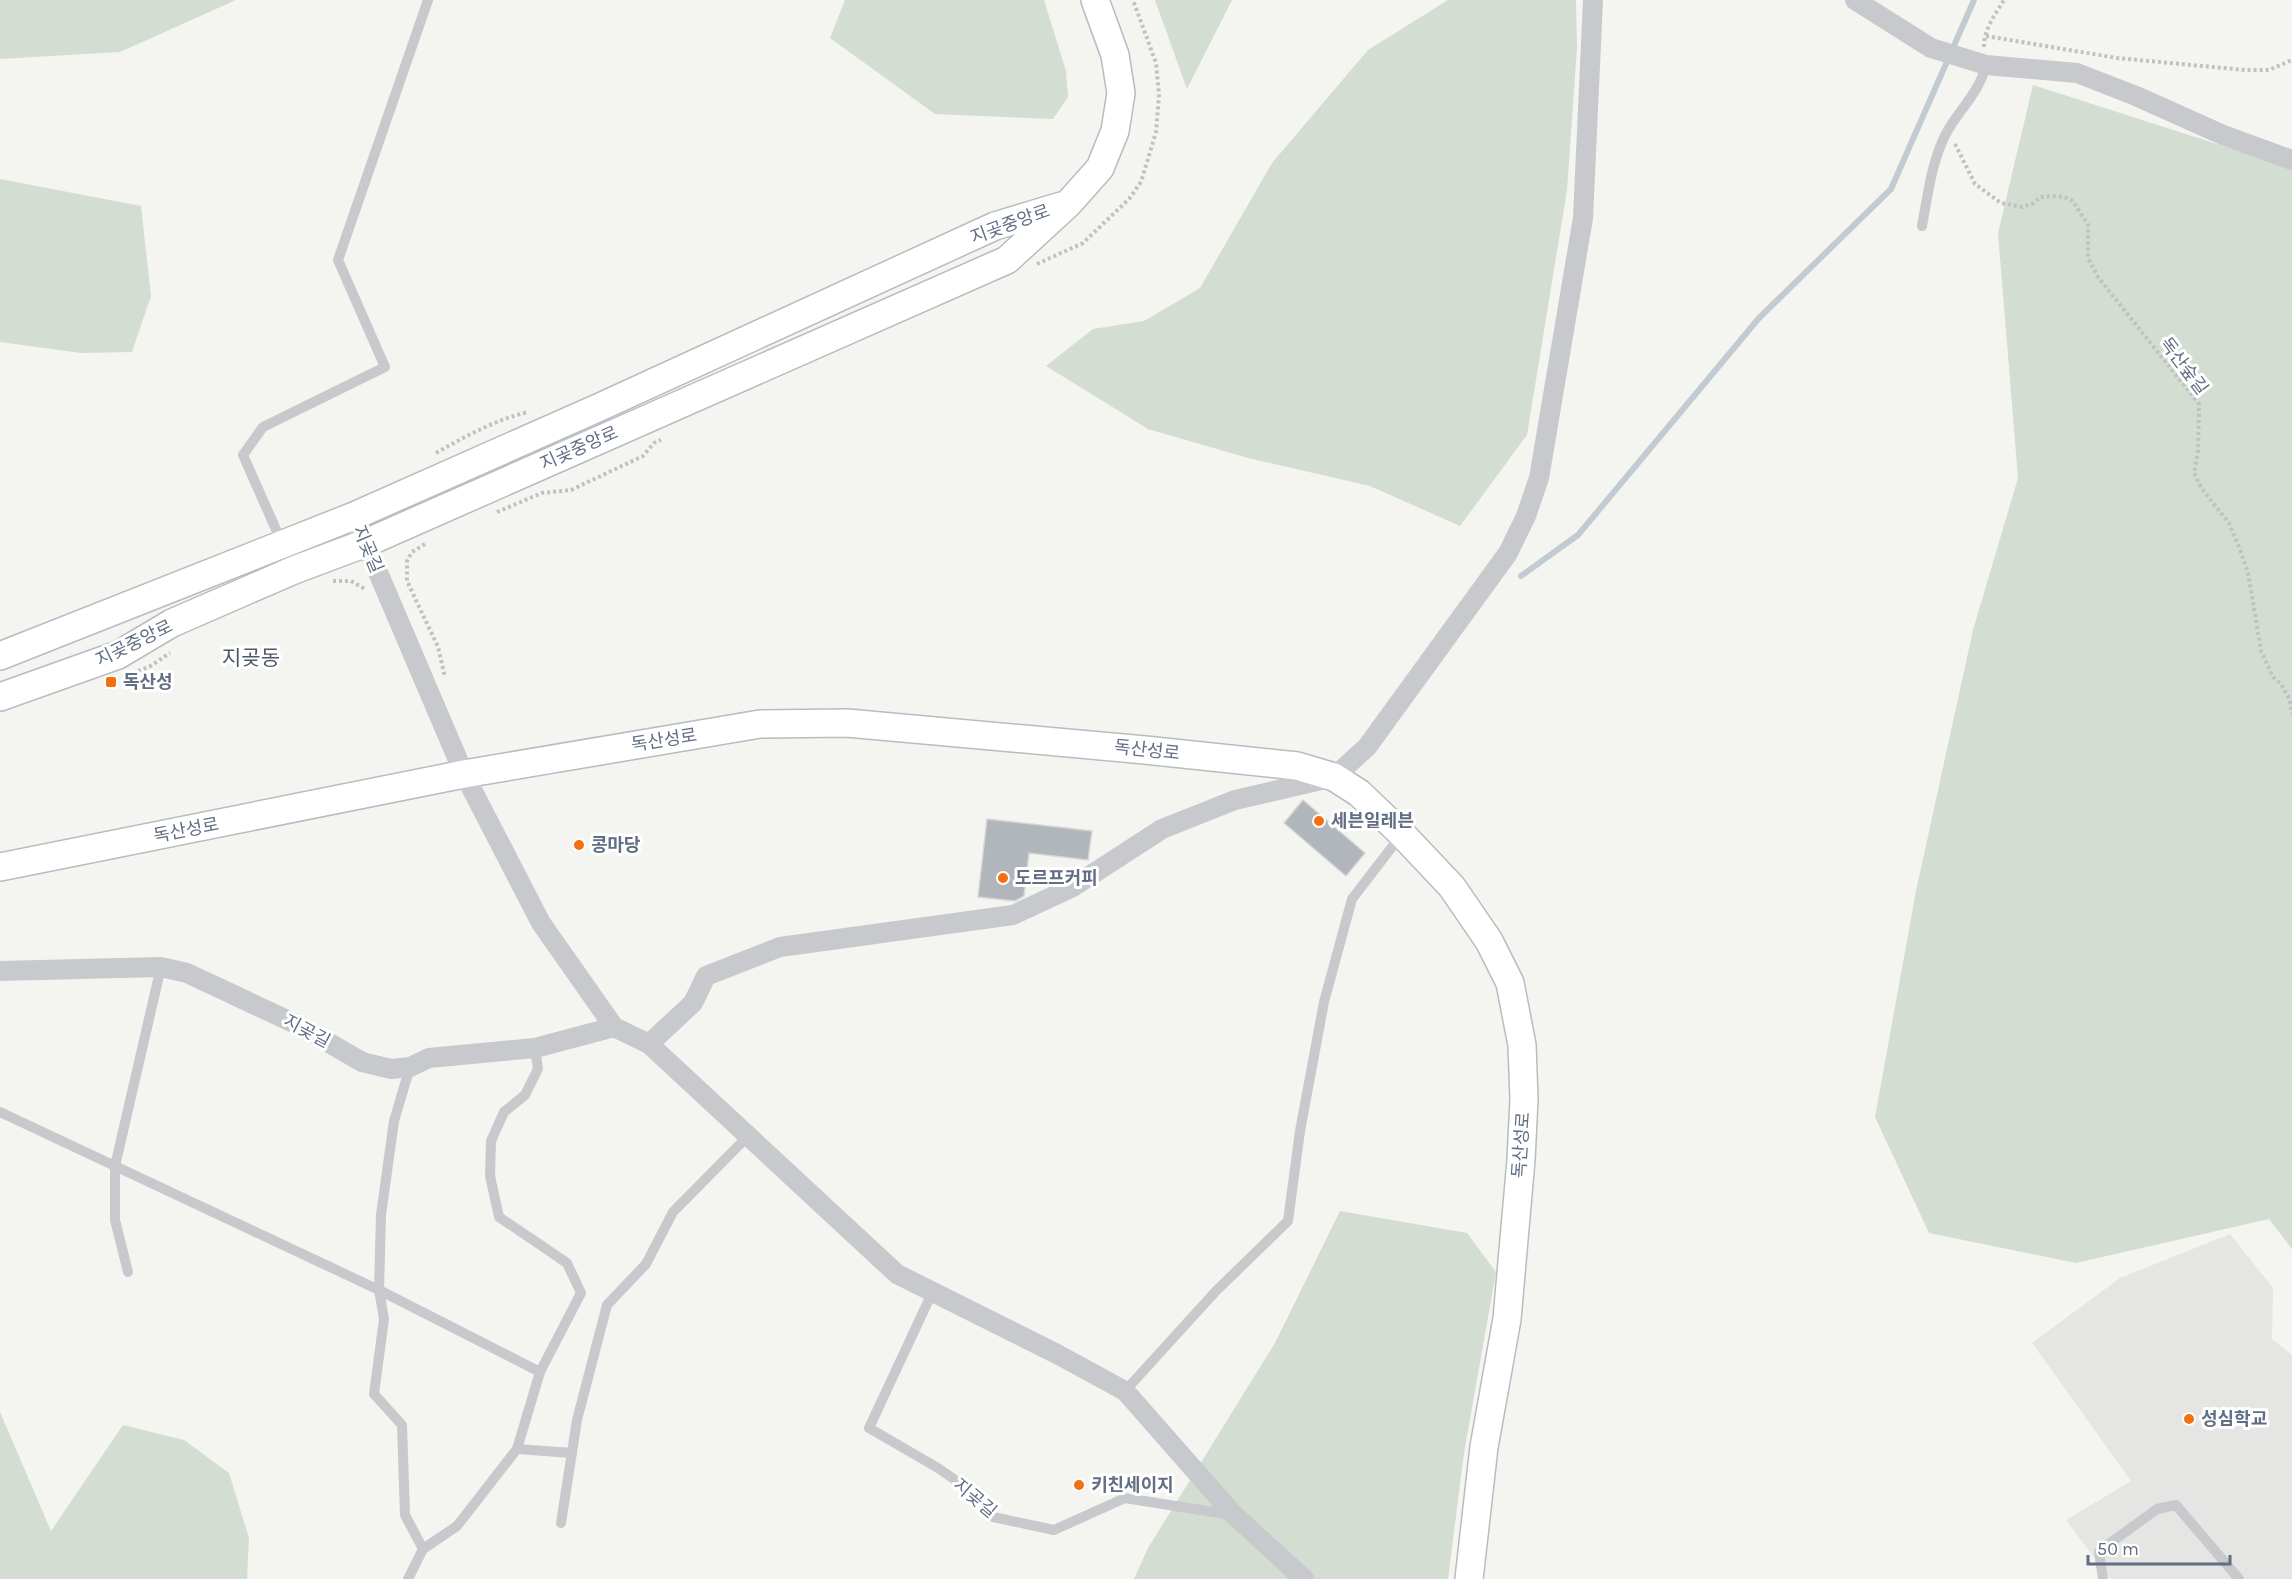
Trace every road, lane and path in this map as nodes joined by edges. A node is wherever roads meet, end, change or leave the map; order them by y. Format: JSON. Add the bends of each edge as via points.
{"nodes":[{"id":1,"x":428,"y":0,"type":"edge"},
{"id":2,"x":1095,"y":0,"type":"edge"},
{"id":3,"x":1593,"y":0,"type":"edge"},
{"id":4,"x":1855,"y":0,"type":"edge"},
{"id":5,"x":2004,"y":0,"type":"edge"},
{"id":6,"x":1986,"y":36,"type":"junction"},
{"id":7,"x":2292,"y":60,"type":"edge"},
{"id":8,"x":1986,"y":65,"type":"junction"},
{"id":9,"x":1947,"y":132,"type":"junction"},
{"id":10,"x":2292,"y":160,"type":"edge"},
{"id":11,"x":1068,"y":204,"type":"junction"},
{"id":12,"x":1922,"y":226,"type":"dead end"},
{"id":13,"x":354,"y":516,"type":"junction"},
{"id":14,"x":427,"y":542,"type":"dead end"},
{"id":15,"x":366,"y":543,"type":"junction"},
{"id":16,"x":288,"y":556,"type":"junction"},
{"id":17,"x":330,"y":581,"type":"dead end"},
{"id":18,"x":369,"y":595,"type":"dead end"},
{"id":19,"x":174,"y":650,"type":"dead end"},
{"id":20,"x":0,"y":656,"type":"edge"},
{"id":21,"x":130,"y":674,"type":"dead end"},
{"id":22,"x":446,"y":682,"type":"dead end"},
{"id":23,"x":0,"y":696,"type":"edge"},
{"id":24,"x":2292,"y":714,"type":"edge"},
{"id":25,"x":464,"y":774,"type":"junction"},
{"id":26,"x":1334,"y":777,"type":"junction"},
{"id":27,"x":1402,"y":834,"type":"junction"},
{"id":28,"x":0,"y":867,"type":"edge"},
{"id":29,"x":162,"y":967,"type":"junction"},
{"id":30,"x":0,"y":971,"type":"edge"},
{"id":31,"x":614,"y":1027,"type":"junction"},
{"id":32,"x":649,"y":1044,"type":"junction"},
{"id":33,"x":535,"y":1048,"type":"junction"},
{"id":34,"x":410,"y":1067,"type":"junction"},
{"id":35,"x":0,"y":1112,"type":"edge"},
{"id":36,"x":748,"y":1136,"type":"junction"},
{"id":37,"x":116,"y":1166,"type":"junction"},
{"id":38,"x":128,"y":1272,"type":"dead end"},
{"id":39,"x":379,"y":1290,"type":"junction"},
{"id":40,"x":932,"y":1293,"type":"junction"},
{"id":41,"x":540,"y":1372,"type":"junction"},
{"id":42,"x":1125,"y":1391,"type":"junction"},
{"id":43,"x":517,"y":1449,"type":"junction"},
{"id":44,"x":572,"y":1453,"type":"junction"},
{"id":45,"x":1234,"y":1515,"type":"junction"},
{"id":46,"x":561,"y":1522,"type":"dead end"},
{"id":47,"x":423,"y":1548,"type":"junction"},
{"id":48,"x":408,"y":1579,"type":"edge"},
{"id":49,"x":1304,"y":1579,"type":"edge"},
{"id":50,"x":1469,"y":1579,"type":"edge"},
{"id":51,"x":2103,"y":1579,"type":"edge"},
{"id":52,"x":2239,"y":1579,"type":"edge"}],
"edges":[{"from":1,"to":16,"type":"lane","via":[[338,260],[385,367],[263,427],[243,455]]},
{"from":2,"to":11,"type":"street","via":[[1115,54],[1121,93],[1115,131],[1100,168]]},
{"from":3,"to":26,"type":"street","via":[[1583,218],[1539,478],[1527,516],[1508,553],[1367,747]]},
{"from":4,"to":8,"type":"street","via":[[1931,48]]},
{"from":5,"to":6,"type":"path"},
{"from":6,"to":7,"type":"path","via":[[2117,58],[2245,70],[2269,70]]},
{"from":6,"to":8,"type":"path"},
{"from":8,"to":9,"type":"lane","via":[[1982,81]]},
{"from":8,"to":10,"type":"street","via":[[2077,73]]},
{"from":9,"to":12,"type":"lane","via":[[1931,175]]},
{"from":9,"to":24,"type":"path","name":"독산숲길","via":[[1975,184],[2001,203],[2022,207],[2041,196],[2073,201],[2088,225],[2088,258],[2098,277],[2199,404],[2194,473],[2236,539],[2248,572],[2261,651],[2290,700]]},
{"from":11,"to":13,"type":"street","name":"지곶중앙로","via":[[995,226]]},
{"from":11,"to":15,"type":"street","name":"지곶중앙로","via":[[1006,260]]},
{"from":13,"to":15,"type":"street","name":"지곶길"},
{"from":13,"to":16,"type":"street","name":"지곶중앙로"},
{"from":14,"to":22,"type":"path","via":[[412,552],[407,561],[407,581],[438,647]]},
{"from":15,"to":16,"type":"street","name":"지곶중앙로"},
{"from":15,"to":25,"type":"street","name":"지곶길"},
{"from":16,"to":20,"type":"street","name":"지곶중앙로"},
{"from":16,"to":23,"type":"street","name":"지곶중앙로","via":[[118,654]]},
{"from":17,"to":18,"type":"path","via":[[351,581]]},
{"from":19,"to":21,"type":"path"},
{"from":25,"to":26,"type":"street","name":"독산성로","via":[[760,724],[847,723],[1297,766]]},
{"from":25,"to":28,"type":"street","name":"독산성로"},
{"from":25,"to":31,"type":"street","name":"지곶길","via":[[541,923]]},
{"from":26,"to":27,"type":"street","name":"독산성로","via":[[1359,793]]},
{"from":26,"to":32,"type":"street","via":[[1235,800],[1162,829],[1071,888],[1013,915],[815,941],[769,951],[706,976],[693,1003]]},
{"from":27,"to":42,"type":"lane","via":[[1352,899],[1324,1002],[1288,1221],[1216,1291]]},
{"from":27,"to":50,"type":"street","name":"독산성로","via":[[1452,888],[1489,941],[1510,983],[1522,1045],[1521,1160],[1507,1319],[1484,1446]]},
{"from":29,"to":30,"type":"street","name":"지곶길"},
{"from":29,"to":34,"type":"street","name":"지곶길","via":[[187,973],[300,1026],[362,1062],[391,1069]]},
{"from":29,"to":37,"type":"lane"},
{"from":31,"to":32,"type":"street","name":"지곶길"},
{"from":31,"to":33,"type":"street","name":"지곶길"},
{"from":32,"to":36,"type":"street","name":"지곶길"},
{"from":33,"to":34,"type":"street","name":"지곶길","via":[[429,1058]]},
{"from":33,"to":41,"type":"lane","via":[[538,1069],[525,1095],[504,1112],[491,1141],[490,1176],[498,1217],[567,1263],[581,1293]]},
{"from":34,"to":39,"type":"lane","via":[[394,1121],[381,1215]]},
{"from":35,"to":37,"type":"lane"},
{"from":36,"to":40,"type":"street","name":"지곶길","via":[[897,1274]]},
{"from":36,"to":44,"type":"lane","via":[[673,1212],[646,1264],[608,1305]]},
{"from":37,"to":38,"type":"lane","via":[[115,1220]]},
{"from":37,"to":39,"type":"lane"},
{"from":39,"to":41,"type":"lane"},
{"from":39,"to":47,"type":"lane","via":[[384,1319],[375,1395],[402,1425],[405,1515]]},
{"from":40,"to":42,"type":"street","name":"지곶길","via":[[1057,1353]]},
{"from":40,"to":45,"type":"lane","name":"지곶길","via":[[869,1428],[971,1491],[993,1518],[1054,1530],[1125,1498]]},
{"from":41,"to":43,"type":"lane"},
{"from":42,"to":45,"type":"street","name":"지곶길"},
{"from":43,"to":44,"type":"lane"},
{"from":43,"to":47,"type":"lane","via":[[457,1526]]},
{"from":44,"to":46,"type":"lane"},
{"from":45,"to":49,"type":"street","name":"지곶길"},
{"from":47,"to":48,"type":"lane"},
{"from":51,"to":52,"type":"lane","via":[[2099,1551],[2157,1509],[2176,1505]]}]}
